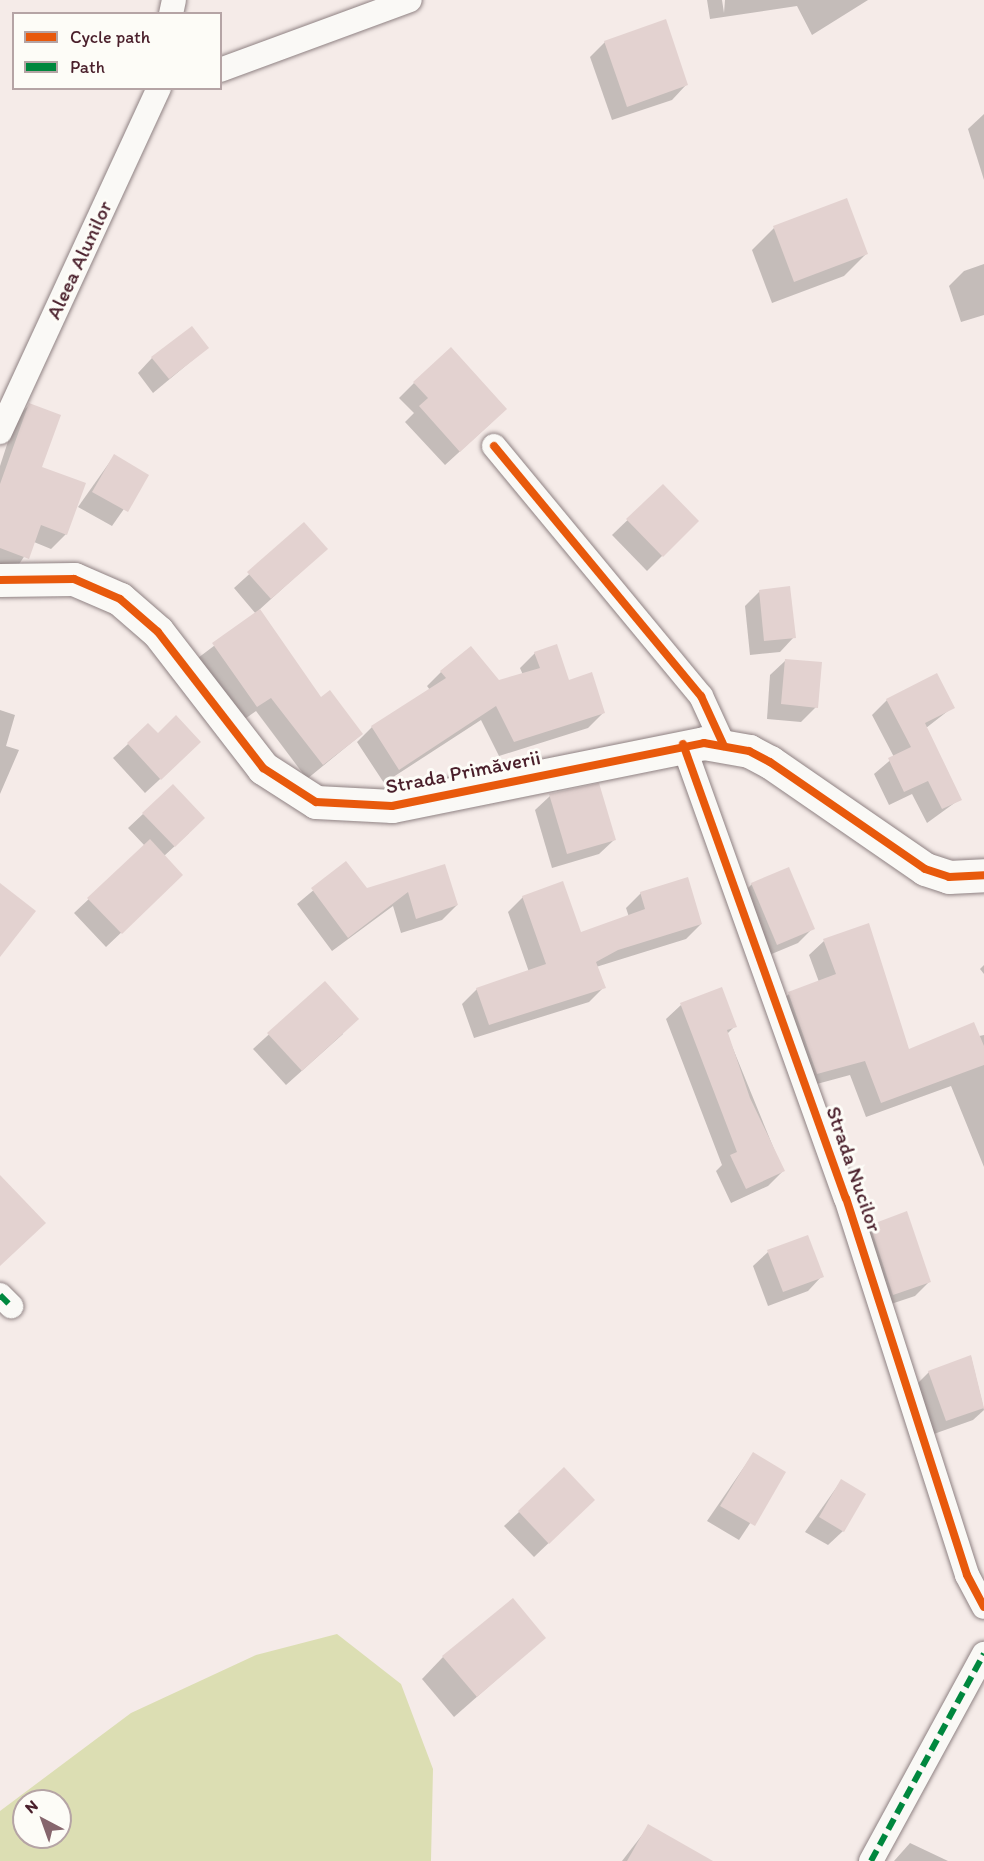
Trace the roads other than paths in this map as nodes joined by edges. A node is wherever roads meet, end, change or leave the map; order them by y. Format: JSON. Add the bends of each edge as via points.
{"nodes":[{"id":1,"x":410,"y":0,"type":"edge"},
{"id":2,"x":222,"y":69,"type":"edge"},
{"id":3,"x":163,"y":90,"type":"edge"},
{"id":4,"x":0,"y":432,"type":"edge"},
{"id":5,"x":494,"y":447,"type":"dead end"},
{"id":6,"x":0,"y":580,"type":"edge"},
{"id":7,"x":683,"y":744,"type":"junction"},
{"id":8,"x":724,"y":746,"type":"junction"},
{"id":9,"x":984,"y":875,"type":"edge"},
{"id":10,"x":984,"y":1607,"type":"edge"},
{"id":11,"x":984,"y":1654,"type":"edge"},
{"id":12,"x":871,"y":1861,"type":"edge"}],
"edges":[{"from":1,"to":2,"type":"street"},
{"from":3,"to":4,"type":"street","name":"Aleea Alunilor"},
{"from":5,"to":8,"type":"street","via":[[701,696]]},
{"from":6,"to":7,"type":"street","name":"Strada Primăverii","via":[[74,579],[120,599],[158,632],[263,768],[316,802],[392,806]]},
{"from":7,"to":8,"type":"street","name":"Strada Primăverii"},
{"from":7,"to":10,"type":"street","name":"Strada Nucilor","via":[[846,1198],[967,1575]]},
{"from":8,"to":9,"type":"street","name":"Strada Primăverii","via":[[770,762],[925,868],[949,877]]},
{"from":11,"to":12,"type":"street"}]}
